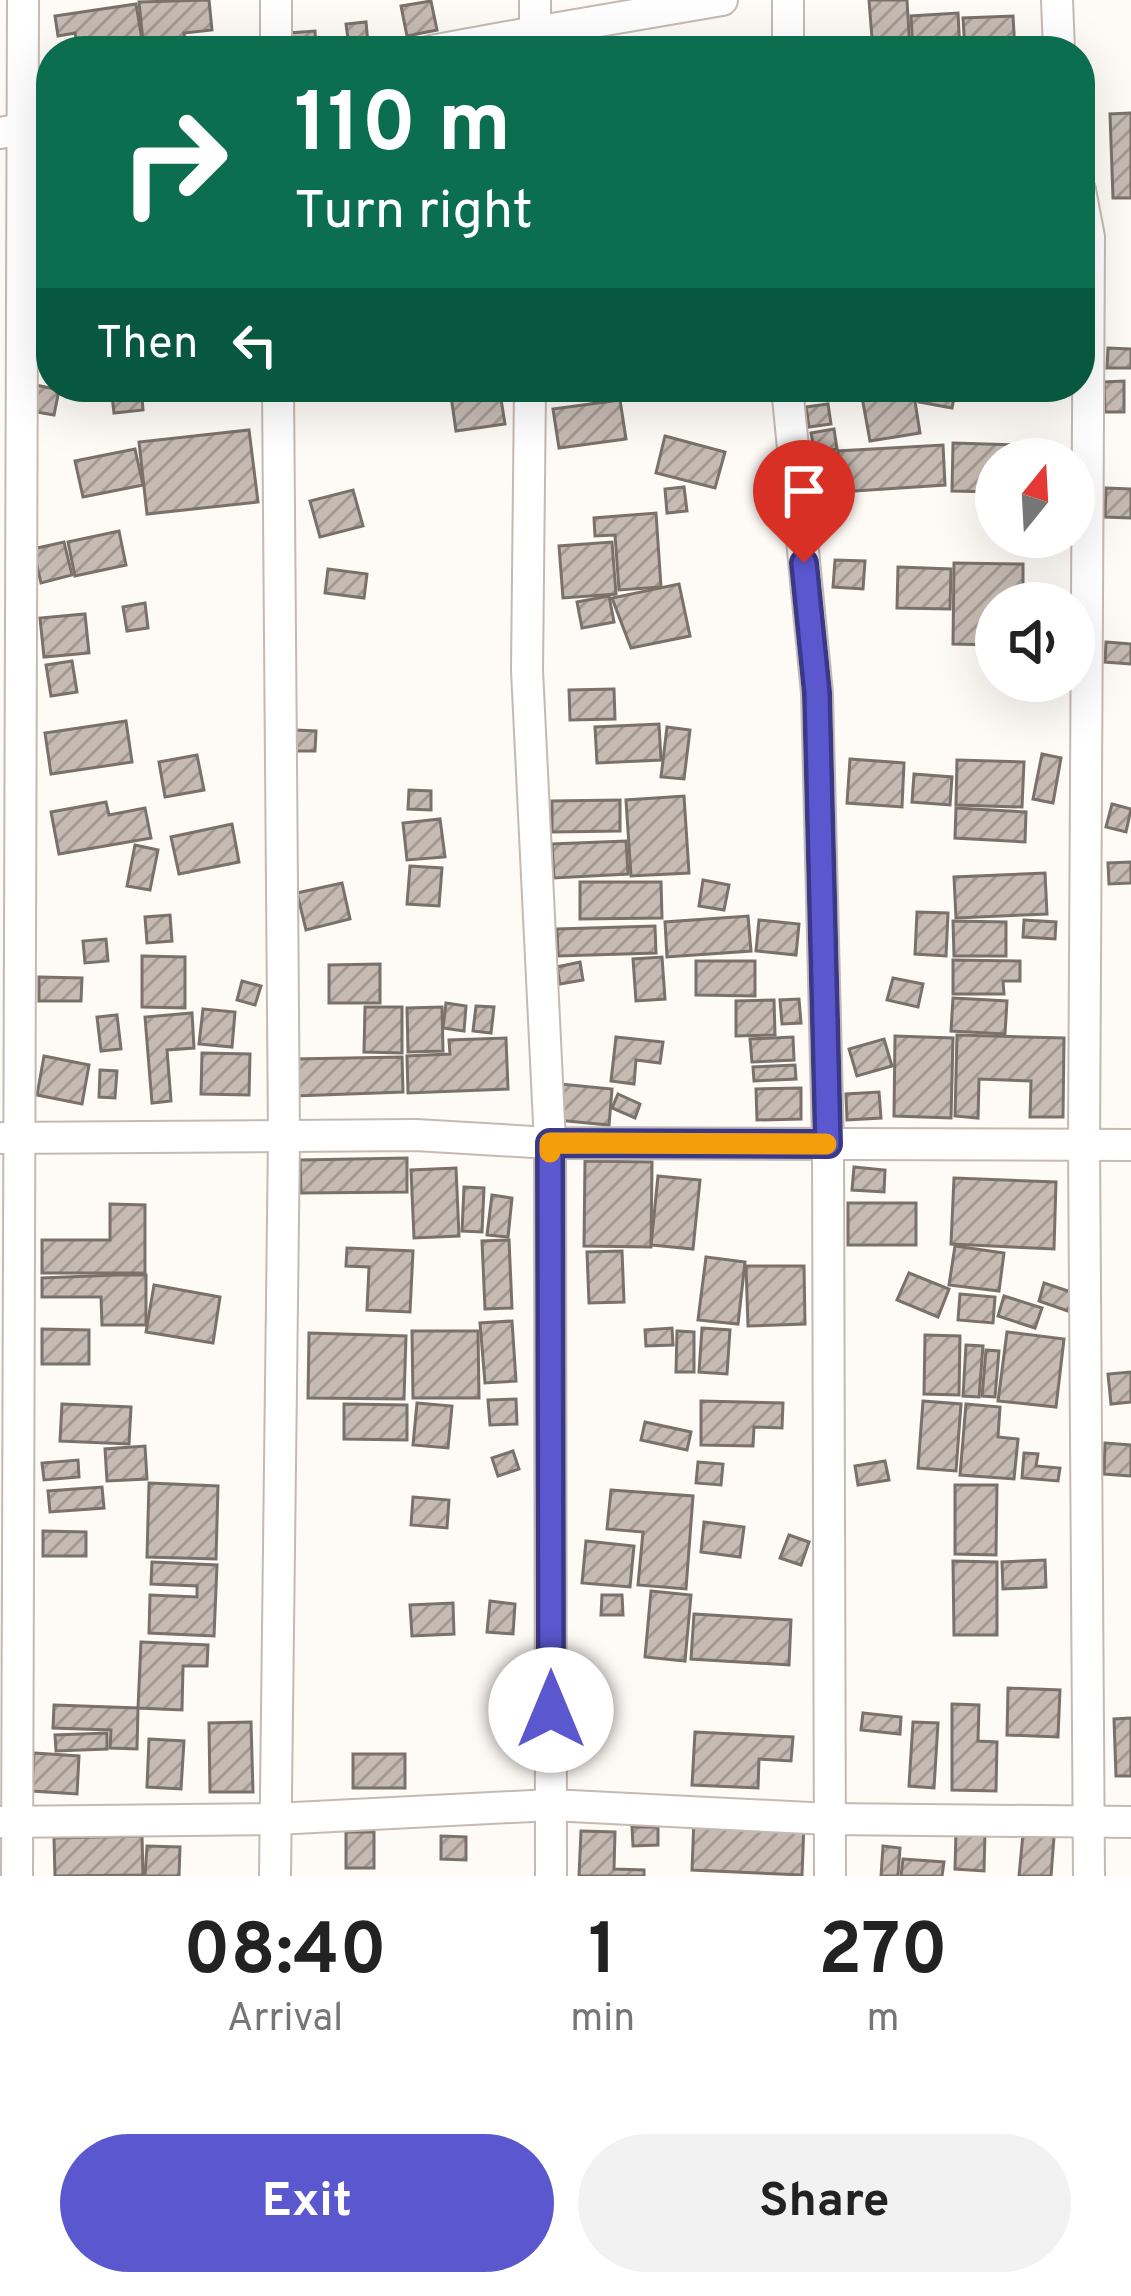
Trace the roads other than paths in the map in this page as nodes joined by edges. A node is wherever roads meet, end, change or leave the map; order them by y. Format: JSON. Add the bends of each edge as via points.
{"nodes":[{"id":1,"x":22,"y":0,"type":"edge"},
{"id":2,"x":276,"y":0,"type":"edge"},
{"id":3,"x":535,"y":0,"type":"edge"},
{"id":4,"x":722,"y":0,"type":"edge"},
{"id":5,"x":788,"y":0,"type":"edge"},
{"id":6,"x":1057,"y":0,"type":"edge"},
{"id":7,"x":276,"y":36,"type":"edge"},
{"id":8,"x":535,"y":36,"type":"edge"},
{"id":9,"x":558,"y":36,"type":"edge"},
{"id":10,"x":788,"y":36,"type":"edge"},
{"id":11,"x":1058,"y":36,"type":"edge"},
{"id":12,"x":24,"y":128,"type":"edge"},
{"id":13,"x":278,"y":402,"type":"edge"},
{"id":14,"x":530,"y":402,"type":"edge"},
{"id":15,"x":788,"y":402,"type":"edge"},
{"id":16,"x":1088,"y":402,"type":"edge"},
{"id":17,"x":284,"y":1137,"type":"junction"},
{"id":18,"x":9,"y":1138,"type":"edge"},
{"id":19,"x":550,"y":1143,"type":"junction"},
{"id":20,"x":828,"y":1144,"type":"junction"},
{"id":21,"x":1084,"y":1145,"type":"junction"},
{"id":22,"x":1131,"y":1145,"type":"edge"},
{"id":23,"x":551,"y":1804,"type":"junction"},
{"id":24,"x":275,"y":1819,"type":"junction"},
{"id":25,"x":830,"y":1819,"type":"junction"},
{"id":26,"x":1088,"y":1821,"type":"junction"},
{"id":27,"x":9,"y":1822,"type":"edge"},
{"id":28,"x":1131,"y":1822,"type":"edge"},
{"id":29,"x":17,"y":1876,"type":"edge"},
{"id":30,"x":275,"y":1876,"type":"edge"},
{"id":31,"x":551,"y":1876,"type":"edge"},
{"id":32,"x":830,"y":1876,"type":"edge"},
{"id":33,"x":1089,"y":1876,"type":"edge"}],
"edges":[{"from":1,"to":12,"type":"street"},
{"from":2,"to":7,"type":"street"},
{"from":3,"to":8,"type":"street"},
{"from":4,"to":9,"type":"street"},
{"from":5,"to":10,"type":"street"},
{"from":6,"to":11,"type":"street"},
{"from":12,"to":18,"type":"street"},
{"from":13,"to":17,"type":"street"},
{"from":14,"to":19,"type":"street","via":[[527,670]]},
{"from":15,"to":20,"type":"street","via":[[817,693]]},
{"from":16,"to":21,"type":"street"},
{"from":17,"to":18,"type":"street"},
{"from":17,"to":19,"type":"street"},
{"from":17,"to":24,"type":"street"},
{"from":18,"to":27,"type":"street"},
{"from":19,"to":20,"type":"street"},
{"from":19,"to":23,"type":"street"},
{"from":20,"to":21,"type":"street"},
{"from":20,"to":25,"type":"street"},
{"from":21,"to":22,"type":"street"},
{"from":21,"to":26,"type":"street"},
{"from":23,"to":24,"type":"street"},
{"from":23,"to":25,"type":"street"},
{"from":23,"to":31,"type":"street"},
{"from":24,"to":27,"type":"street"},
{"from":24,"to":30,"type":"street"},
{"from":25,"to":26,"type":"street"},
{"from":25,"to":32,"type":"street"},
{"from":26,"to":28,"type":"street"},
{"from":26,"to":33,"type":"street"},
{"from":27,"to":29,"type":"street"}]}
